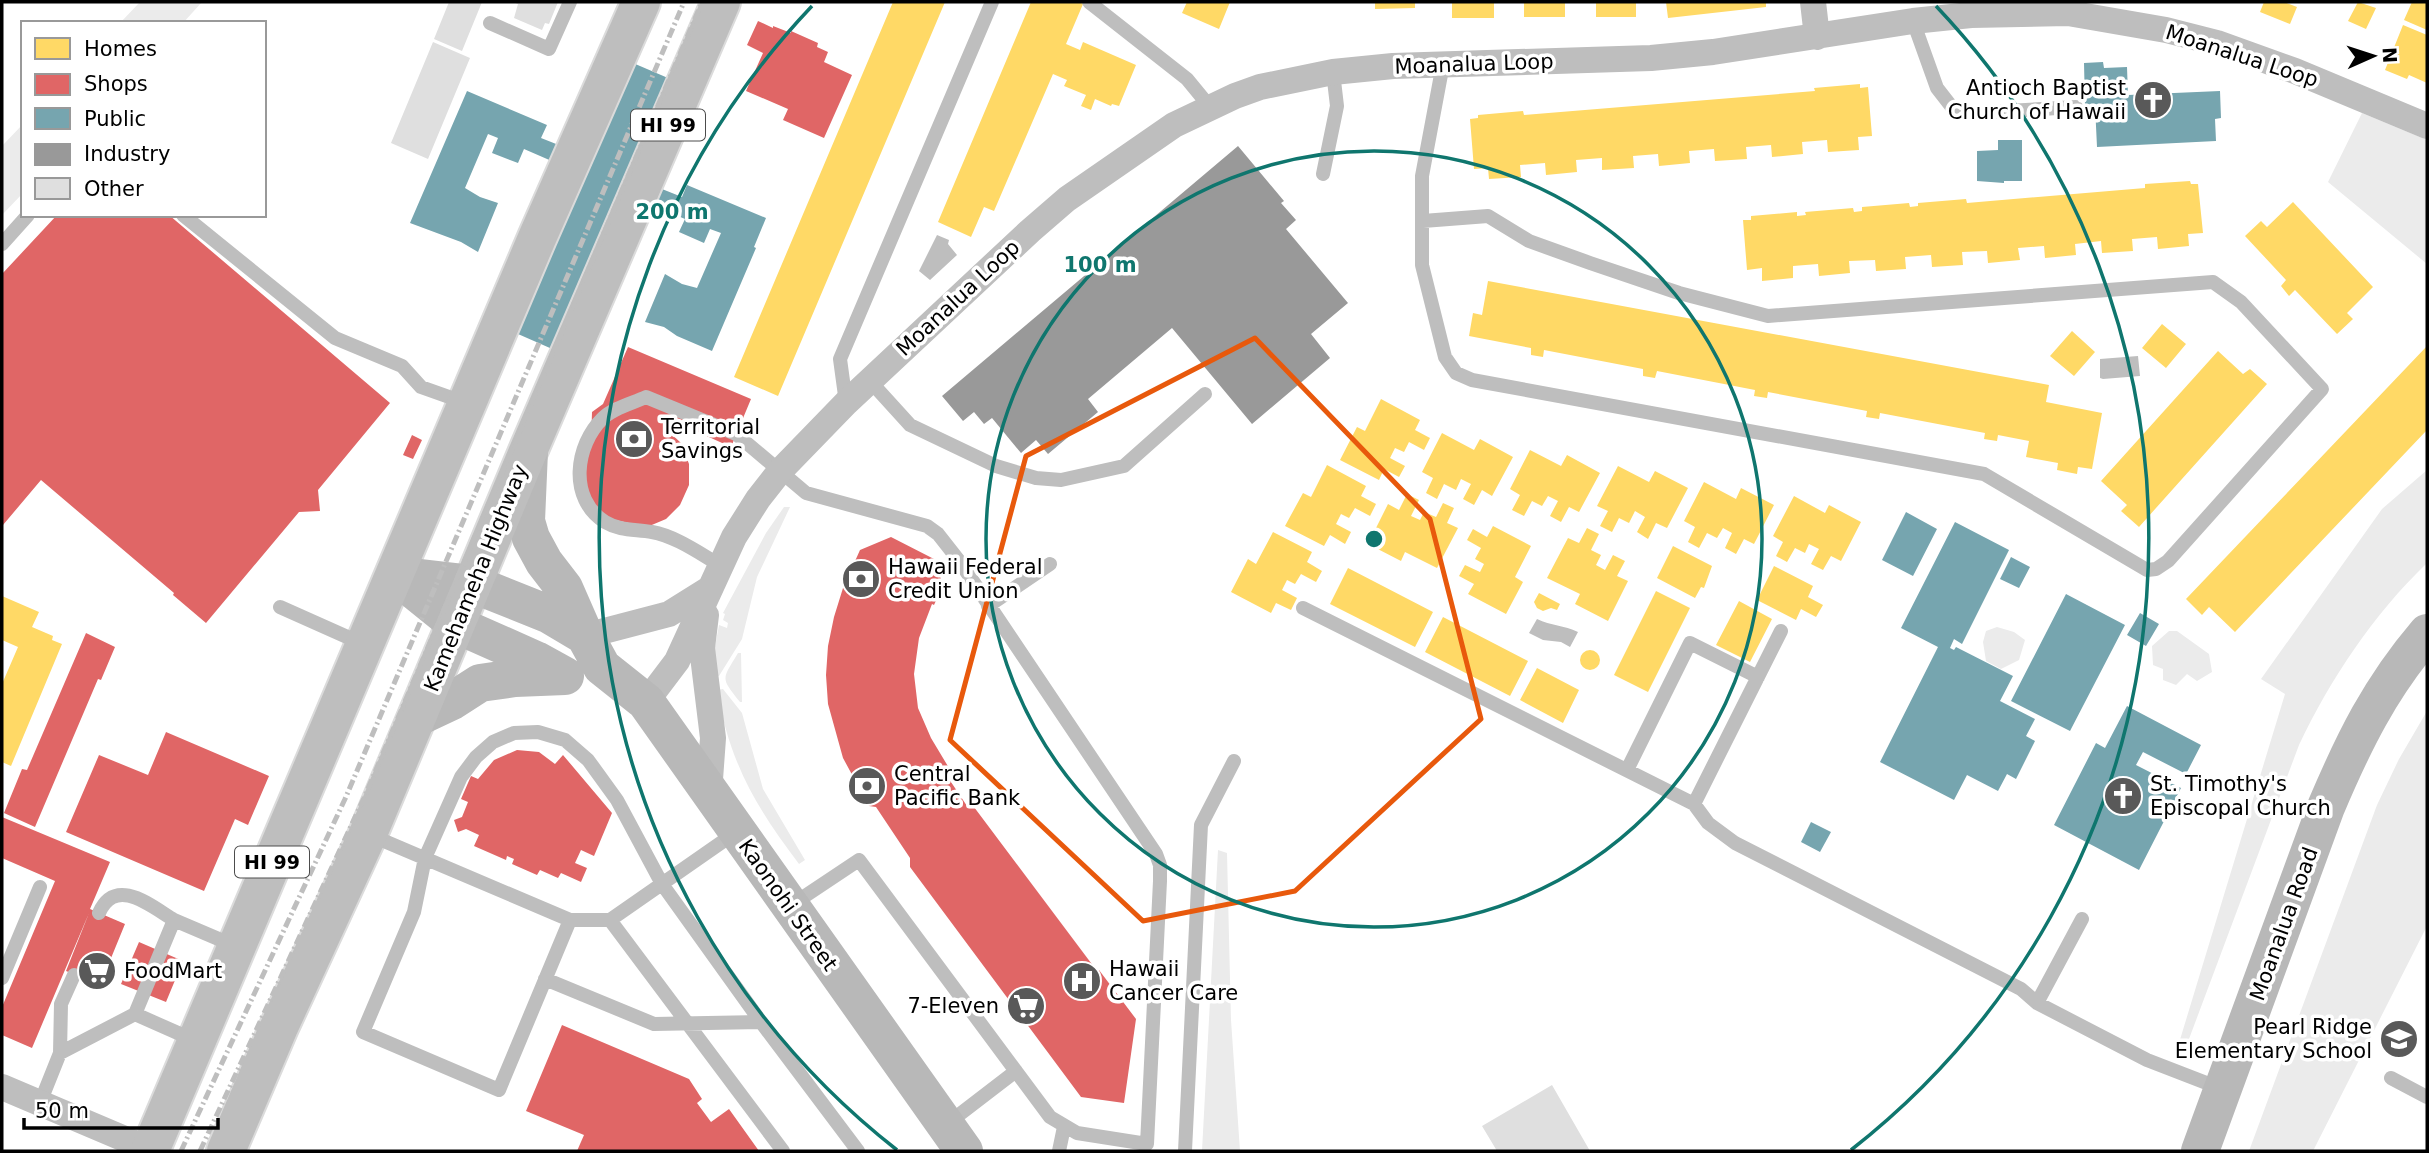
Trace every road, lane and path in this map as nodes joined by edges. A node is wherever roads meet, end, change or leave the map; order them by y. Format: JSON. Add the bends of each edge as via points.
{"nodes":[{"id":1,"x":569,"y":2,"type":"edge"},
{"id":2,"x":641,"y":2,"type":"edge"},
{"id":3,"x":721,"y":2,"type":"edge"},
{"id":4,"x":992,"y":2,"type":"edge"},
{"id":5,"x":1089,"y":2,"type":"edge"},
{"id":6,"x":1813,"y":2,"type":"edge"},
{"id":7,"x":1913,"y":21,"type":"junction"},
{"id":8,"x":490,"y":23,"type":"dead end"},
{"id":9,"x":1817,"y":37,"type":"junction"},
{"id":10,"x":1444,"y":64,"type":"junction"},
{"id":11,"x":1333,"y":72,"type":"junction"},
{"id":12,"x":1210,"y":107,"type":"junction"},
{"id":13,"x":2076,"y":107,"type":"dead end"},
{"id":14,"x":2427,"y":126,"type":"edge"},
{"id":15,"x":1323,"y":174,"type":"dead end"},
{"id":16,"x":26,"y":217,"type":"edge"},
{"id":17,"x":185,"y":217,"type":"edge"},
{"id":18,"x":1423,"y":221,"type":"junction"},
{"id":19,"x":2,"y":244,"type":"edge"},
{"id":20,"x":870,"y":381,"type":"junction"},
{"id":21,"x":1205,"y":394,"type":"dead end"},
{"id":22,"x":846,"y":403,"type":"junction"},
{"id":23,"x":467,"y":404,"type":"junction"},
{"id":24,"x":529,"y":449,"type":"junction"},
{"id":25,"x":780,"y":471,"type":"junction"},
{"id":26,"x":1050,"y":564,"type":"dead end"},
{"id":27,"x":720,"y":565,"type":"junction"},
{"id":28,"x":395,"y":575,"type":"junction"},
{"id":29,"x":473,"y":584,"type":"junction"},
{"id":30,"x":709,"y":589,"type":"junction"},
{"id":31,"x":988,"y":606,"type":"junction"},
{"id":32,"x":280,"y":607,"type":"dead end"},
{"id":33,"x":1304,"y":608,"type":"dead end"},
{"id":34,"x":457,"y":625,"type":"junction"},
{"id":35,"x":1781,"y":631,"type":"dead end"},
{"id":36,"x":2427,"y":633,"type":"edge"},
{"id":37,"x":364,"y":645,"type":"junction"},
{"id":38,"x":594,"y":652,"type":"junction"},
{"id":39,"x":565,"y":676,"type":"junction"},
{"id":40,"x":1758,"y":677,"type":"junction"},
{"id":41,"x":646,"y":702,"type":"junction"},
{"id":42,"x":418,"y":716,"type":"junction"},
{"id":43,"x":1234,"y":761,"type":"dead end"},
{"id":44,"x":1627,"y":770,"type":"junction"},
{"id":45,"x":709,"y":793,"type":"junction"},
{"id":46,"x":1694,"y":804,"type":"junction"},
{"id":47,"x":736,"y":832,"type":"junction"},
{"id":48,"x":368,"y":834,"type":"junction"},
{"id":49,"x":425,"y":858,"type":"junction"},
{"id":50,"x":662,"y":884,"type":"junction"},
{"id":51,"x":40,"y":887,"type":"dead end"},
{"id":52,"x":789,"y":907,"type":"junction"},
{"id":53,"x":99,"y":913,"type":"dead end"},
{"id":54,"x":2082,"y":919,"type":"dead end"},
{"id":55,"x":174,"y":920,"type":"junction"},
{"id":56,"x":570,"y":920,"type":"junction"},
{"id":57,"x":610,"y":920,"type":"junction"},
{"id":58,"x":236,"y":947,"type":"junction"},
{"id":59,"x":74,"y":975,"type":"dead end"},
{"id":60,"x":2,"y":978,"type":"edge"},
{"id":61,"x":545,"y":979,"type":"junction"},
{"id":62,"x":2037,"y":1003,"type":"junction"},
{"id":63,"x":135,"y":1014,"type":"junction"},
{"id":64,"x":761,"y":1022,"type":"junction"},
{"id":65,"x":689,"y":1025,"type":"junction"},
{"id":66,"x":196,"y":1041,"type":"junction"},
{"id":67,"x":60,"y":1053,"type":"junction"},
{"id":68,"x":1016,"y":1071,"type":"junction"},
{"id":69,"x":2391,"y":1078,"type":"dead end"},
{"id":70,"x":2,"y":1087,"type":"edge"},
{"id":71,"x":2223,"y":1089,"type":"junction"},
{"id":72,"x":2427,"y":1097,"type":"edge"},
{"id":73,"x":40,"y":1103,"type":"junction"},
{"id":74,"x":1064,"y":1127,"type":"junction"},
{"id":75,"x":955,"y":1138,"type":"edge"},
{"id":76,"x":151,"y":1151,"type":"edge"},
{"id":77,"x":226,"y":1151,"type":"edge"},
{"id":78,"x":783,"y":1151,"type":"edge"},
{"id":79,"x":858,"y":1151,"type":"edge"},
{"id":80,"x":1059,"y":1151,"type":"edge"},
{"id":81,"x":1185,"y":1151,"type":"edge"},
{"id":82,"x":2200,"y":1151,"type":"edge"}],
"edges":[{"from":1,"to":8,"type":"lane","via":[[549,48]]},
{"from":2,"to":23,"type":"main road","number":"HI 99"},
{"from":3,"to":24,"type":"main road","name":"Kamehameha Highway","number":"HI 99"},
{"from":4,"to":22,"type":"lane","via":[[840,359]]},
{"from":5,"to":12,"type":"lane","via":[[1187,79]]},
{"from":6,"to":9,"type":"street"},
{"from":7,"to":9,"type":"street","name":"Moanalua Loop"},
{"from":7,"to":13,"type":"lane","via":[[1937,88],[1951,106],[1972,113]]},
{"from":7,"to":14,"type":"street","name":"Moanalua Loop","via":[[2068,13],[2166,30],[2259,58]]},
{"from":9,"to":10,"type":"street","name":"Moanalua Loop","via":[[1651,58]]},
{"from":10,"to":11,"type":"street","name":"Moanalua Loop"},
{"from":10,"to":18,"type":"lane","via":[[1423,168]]},
{"from":11,"to":12,"type":"street","name":"Moanalua Loop","via":[[1260,88]]},
{"from":11,"to":15,"type":"lane","via":[[1336,106]]},
{"from":12,"to":20,"type":"street","name":"Moanalua Loop","via":[[1140,146],[1067,199]]},
{"from":16,"to":19,"type":"lane"},
{"from":17,"to":23,"type":"lane","via":[[335,338],[402,366],[421,387]]},
{"from":18,"to":18,"type":"lane","via":[[1422,265],[1445,357],[1456,373],[1472,380],[1984,474],[2147,570],[2168,561],[2322,389],[2241,302],[2213,282],[1768,316],[1590,263],[1529,241],[1488,216]]},
{"from":20,"to":21,"type":"lane","via":[[910,425],[996,466],[1061,480],[1124,466]]},
{"from":20,"to":22,"type":"street","name":"Moanalua Loop"},
{"from":22,"to":25,"type":"street","name":"Moanalua Loop"},
{"from":23,"to":28,"type":"main road","number":"HI 99"},
{"from":24,"to":29,"type":"main road","name":"Kamehameha Highway","number":"HI 99"},
{"from":24,"to":38,"type":"street","via":[[526,521],[531,538],[564,588]]},
{"from":25,"to":27,"type":"street","name":"Moanalua Loop"},
{"from":25,"to":27,"type":"lane","via":[[736,434],[646,397],[604,416],[592,432],[579,461],[579,481],[591,511],[604,522],[653,532]]},
{"from":25,"to":31,"type":"lane","via":[[806,492],[926,526],[938,534]]},
{"from":26,"to":31,"type":"lane"},
{"from":27,"to":30,"type":"street","name":"Moanalua Loop"},
{"from":28,"to":29,"type":"street","name":"Kaonohi Street"},
{"from":28,"to":34,"type":"street"},
{"from":28,"to":37,"type":"main road","number":"HI 99"},
{"from":29,"to":34,"type":"main road","name":"Kamehameha Highway","number":"HI 99"},
{"from":29,"to":38,"type":"street","name":"Kaonohi Street","via":[[548,614]]},
{"from":30,"to":38,"type":"street"},
{"from":30,"to":41,"type":"street","name":"Moanalua Loop","via":[[677,661]]},
{"from":30,"to":45,"type":"street","name":"Moanalua Loop","via":[[702,648],[713,738]]},
{"from":31,"to":74,"type":"lane","via":[[1151,844],[1160,865],[1147,1144]]},
{"from":32,"to":37,"type":"lane"},
{"from":33,"to":44,"type":"lane"},
{"from":34,"to":39,"type":"street"},
{"from":34,"to":42,"type":"main road","name":"Kamehameha Highway","number":"HI 99"},
{"from":35,"to":40,"type":"lane"},
{"from":36,"to":71,"type":"street","name":"Moanalua Road","via":[[2375,703],[2349,753]]},
{"from":37,"to":58,"type":"main road","number":"HI 99"},
{"from":38,"to":39,"type":"street"},
{"from":38,"to":41,"type":"street","name":"Kaonohi Street"},
{"from":39,"to":42,"type":"street","via":[[480,684]]},
{"from":40,"to":44,"type":"lane","via":[[1690,643]]},
{"from":40,"to":46,"type":"lane"},
{"from":41,"to":45,"type":"street","name":"Kaonohi Street"},
{"from":42,"to":48,"type":"main road","name":"Kamehameha Highway","number":"HI 99"},
{"from":43,"to":81,"type":"lane","via":[[1201,825]]},
{"from":44,"to":46,"type":"lane"},
{"from":45,"to":47,"type":"street","name":"Kaonohi Street"},
{"from":46,"to":62,"type":"lane","via":[[1708,823],[1735,843],[2021,989]]},
{"from":47,"to":50,"type":"lane"},
{"from":47,"to":52,"type":"street","name":"Kaonohi Street"},
{"from":48,"to":49,"type":"lane"},
{"from":48,"to":77,"type":"main road","name":"Kamehameha Highway","number":"HI 99"},
{"from":49,"to":50,"type":"lane","via":[[461,777],[476,757],[493,742],[514,733],[538,732],[565,740],[587,760],[617,800]]},
{"from":49,"to":56,"type":"lane"},
{"from":49,"to":61,"type":"lane","via":[[414,912],[363,1032],[499,1090]]},
{"from":50,"to":57,"type":"lane"},
{"from":50,"to":64,"type":"lane"},
{"from":51,"to":60,"type":"lane"},
{"from":52,"to":68,"type":"lane","via":[[859,860]]},
{"from":52,"to":75,"type":"street","name":"Kaonohi Street"},
{"from":53,"to":55,"type":"lane","via":[[108,900],[126,895]]},
{"from":54,"to":62,"type":"lane"},
{"from":55,"to":58,"type":"lane"},
{"from":55,"to":63,"type":"lane"},
{"from":56,"to":57,"type":"lane"},
{"from":56,"to":61,"type":"lane"},
{"from":57,"to":65,"type":"lane"},
{"from":58,"to":66,"type":"main road","number":"HI 99"},
{"from":59,"to":67,"type":"lane","via":[[61,1004]]},
{"from":61,"to":65,"type":"lane","via":[[654,1024]]},
{"from":62,"to":71,"type":"lane","via":[[2147,1060]]},
{"from":63,"to":66,"type":"lane"},
{"from":63,"to":67,"type":"lane"},
{"from":64,"to":65,"type":"lane"},
{"from":64,"to":79,"type":"lane"},
{"from":65,"to":78,"type":"lane"},
{"from":66,"to":76,"type":"main road","number":"HI 99"},
{"from":67,"to":73,"type":"lane"},
{"from":68,"to":74,"type":"lane","via":[[1050,1117]]},
{"from":68,"to":75,"type":"lane"},
{"from":69,"to":72,"type":"lane"},
{"from":70,"to":73,"type":"street"},
{"from":71,"to":82,"type":"street","name":"Moanalua Road"},
{"from":73,"to":76,"type":"street"},
{"from":74,"to":80,"type":"lane"}]}
